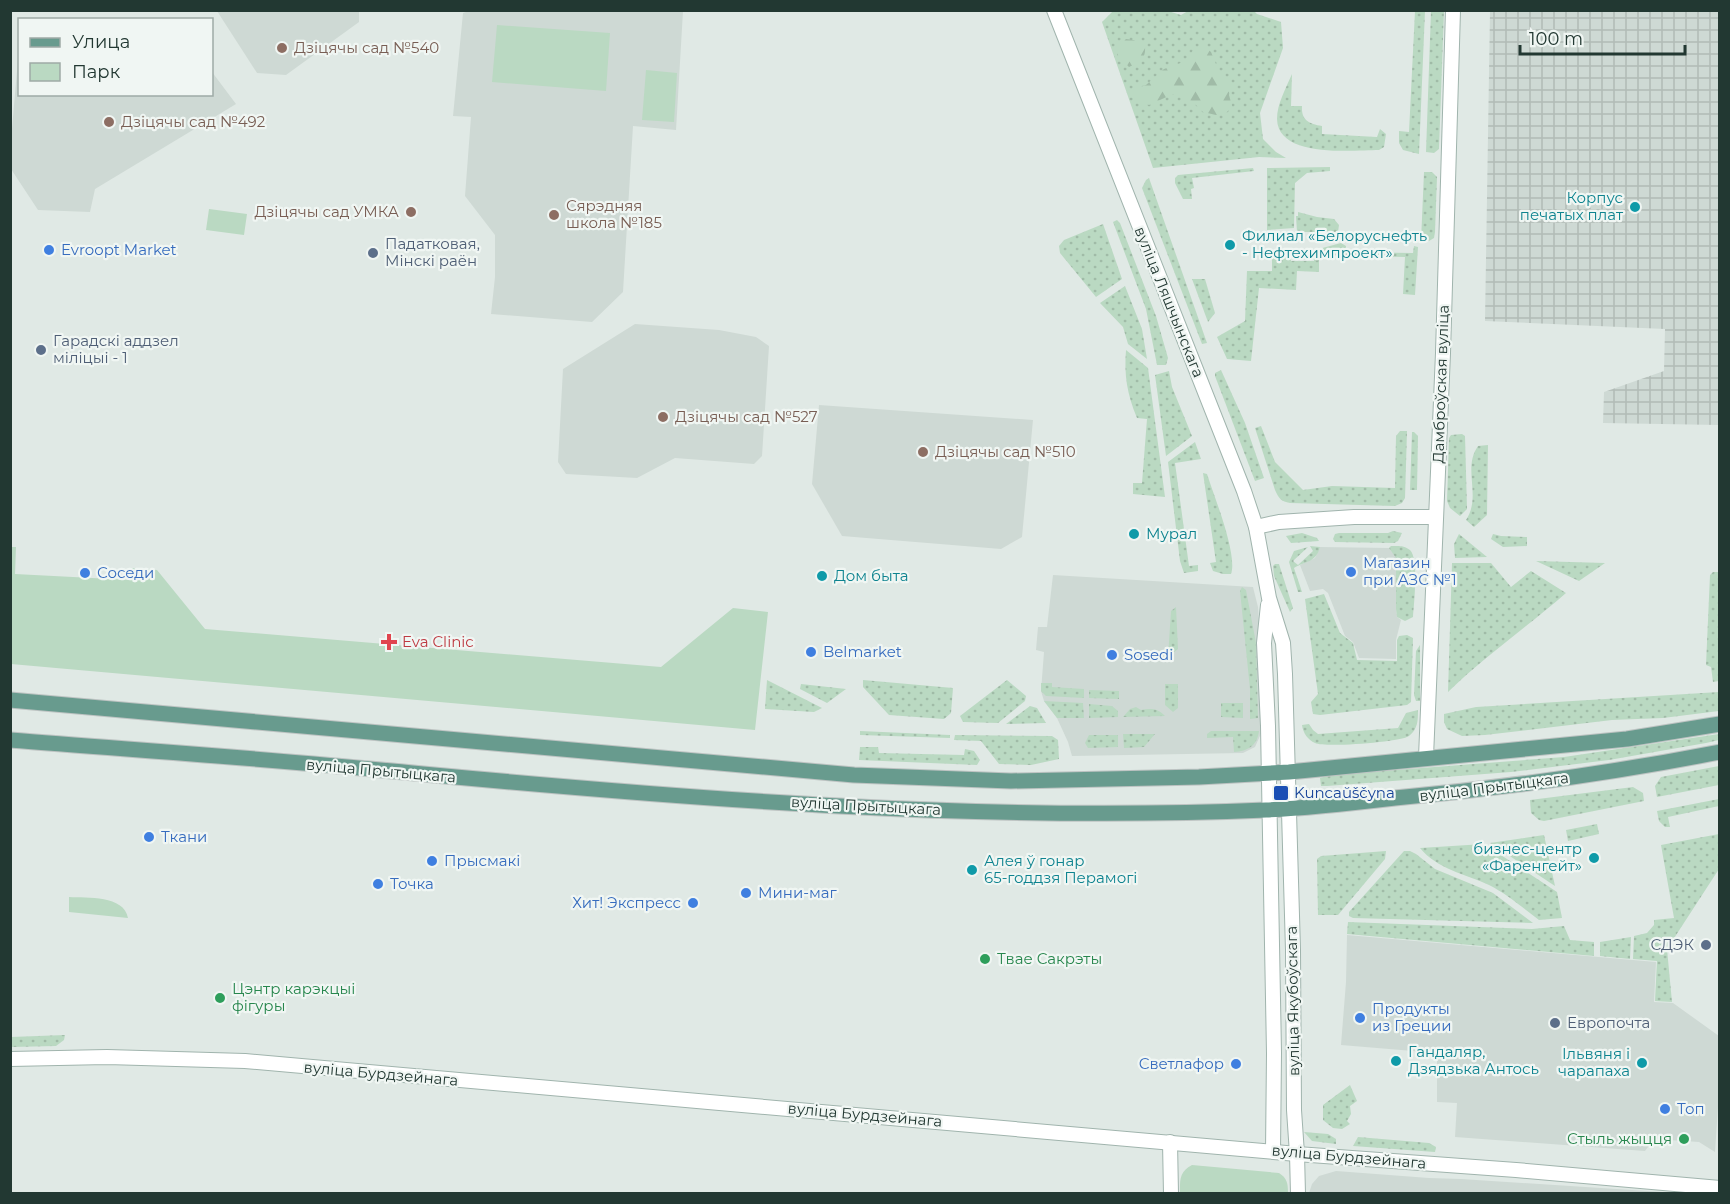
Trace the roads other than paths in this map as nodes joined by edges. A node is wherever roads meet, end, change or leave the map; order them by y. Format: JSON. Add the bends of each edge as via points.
{"nodes":[{"id":1,"x":1054,"y":10,"type":"edge"},
{"id":2,"x":1453,"y":10,"type":"edge"},
{"id":3,"x":1435,"y":517,"type":"junction"},
{"id":4,"x":1256,"y":527,"type":"junction"},
{"id":5,"x":1269,"y":598,"type":"junction"},
{"id":6,"x":10,"y":700,"type":"edge"},
{"id":7,"x":1719,"y":724,"type":"edge"},
{"id":8,"x":10,"y":740,"type":"edge"},
{"id":9,"x":1719,"y":752,"type":"edge"},
{"id":10,"x":1426,"y":757,"type":"junction"},
{"id":11,"x":1289,"y":772,"type":"junction"},
{"id":12,"x":1268,"y":773,"type":"junction"},
{"id":13,"x":1290,"y":809,"type":"junction"},
{"id":14,"x":1270,"y":810,"type":"junction"},
{"id":15,"x":10,"y":1059,"type":"edge"},
{"id":16,"x":1170,"y":1142,"type":"junction"},
{"id":17,"x":1273,"y":1151,"type":"junction"},
{"id":18,"x":1298,"y":1154,"type":"junction"},
{"id":19,"x":1719,"y":1188,"type":"edge"},
{"id":20,"x":1171,"y":1194,"type":"edge"},
{"id":21,"x":1298,"y":1194,"type":"edge"}],
"edges":[{"from":1,"to":4,"type":"street","name":"вуліца Ляшчынскага"},
{"from":2,"to":3,"type":"street","name":"Дамброўская вуліца"},
{"from":3,"to":4,"type":"street","via":[[1354,517]]},
{"from":3,"to":10,"type":"street","name":"Дамброўская вуліца"},
{"from":4,"to":5,"type":"street","name":"вуліца Ляшчынскага"},
{"from":5,"to":11,"type":"street","name":"вуліца Ляшчынскага","via":[[1283,643]]},
{"from":5,"to":12,"type":"street","name":"вуліца Ляшчынскага","via":[[1264,644]]},
{"from":6,"to":12,"type":"main road","name":"вуліца Прытыцкага","via":[[854,775],[1011,782]]},
{"from":7,"to":10,"type":"main road","name":"вуліца Прытыцкага","via":[[1627,739]]},
{"from":8,"to":14,"type":"main road","name":"вуліца Прытыцкага","via":[[852,807],[1154,814]]},
{"from":9,"to":13,"type":"main road","name":"вуліца Прытыцкага","via":[[1535,783]]},
{"from":10,"to":11,"type":"main road","name":"вуліца Прытыцкага"},
{"from":11,"to":12,"type":"main road","name":"вуліца Прытыцкага"},
{"from":11,"to":13,"type":"street","name":"вуліца Ляшчынскага"},
{"from":12,"to":14,"type":"street","name":"вуліца Ляшчынскага"},
{"from":13,"to":14,"type":"main road","name":"вуліца Прытыцкага"},
{"from":13,"to":18,"type":"street","name":"вуліца Якубоўскага"},
{"from":14,"to":17,"type":"street","name":"вуліца Якубоўскага"},
{"from":15,"to":16,"type":"street","name":"вуліца Бурдзейнага","via":[[245,1061]]},
{"from":16,"to":17,"type":"street","name":"вуліца Бурдзейнага"},
{"from":16,"to":20,"type":"street"},
{"from":17,"to":18,"type":"street","name":"вуліца Бурдзейнага"},
{"from":18,"to":19,"type":"street","name":"вуліца Бурдзейнага"},
{"from":18,"to":21,"type":"street","name":"вуліца Якубоўскага"}]}
